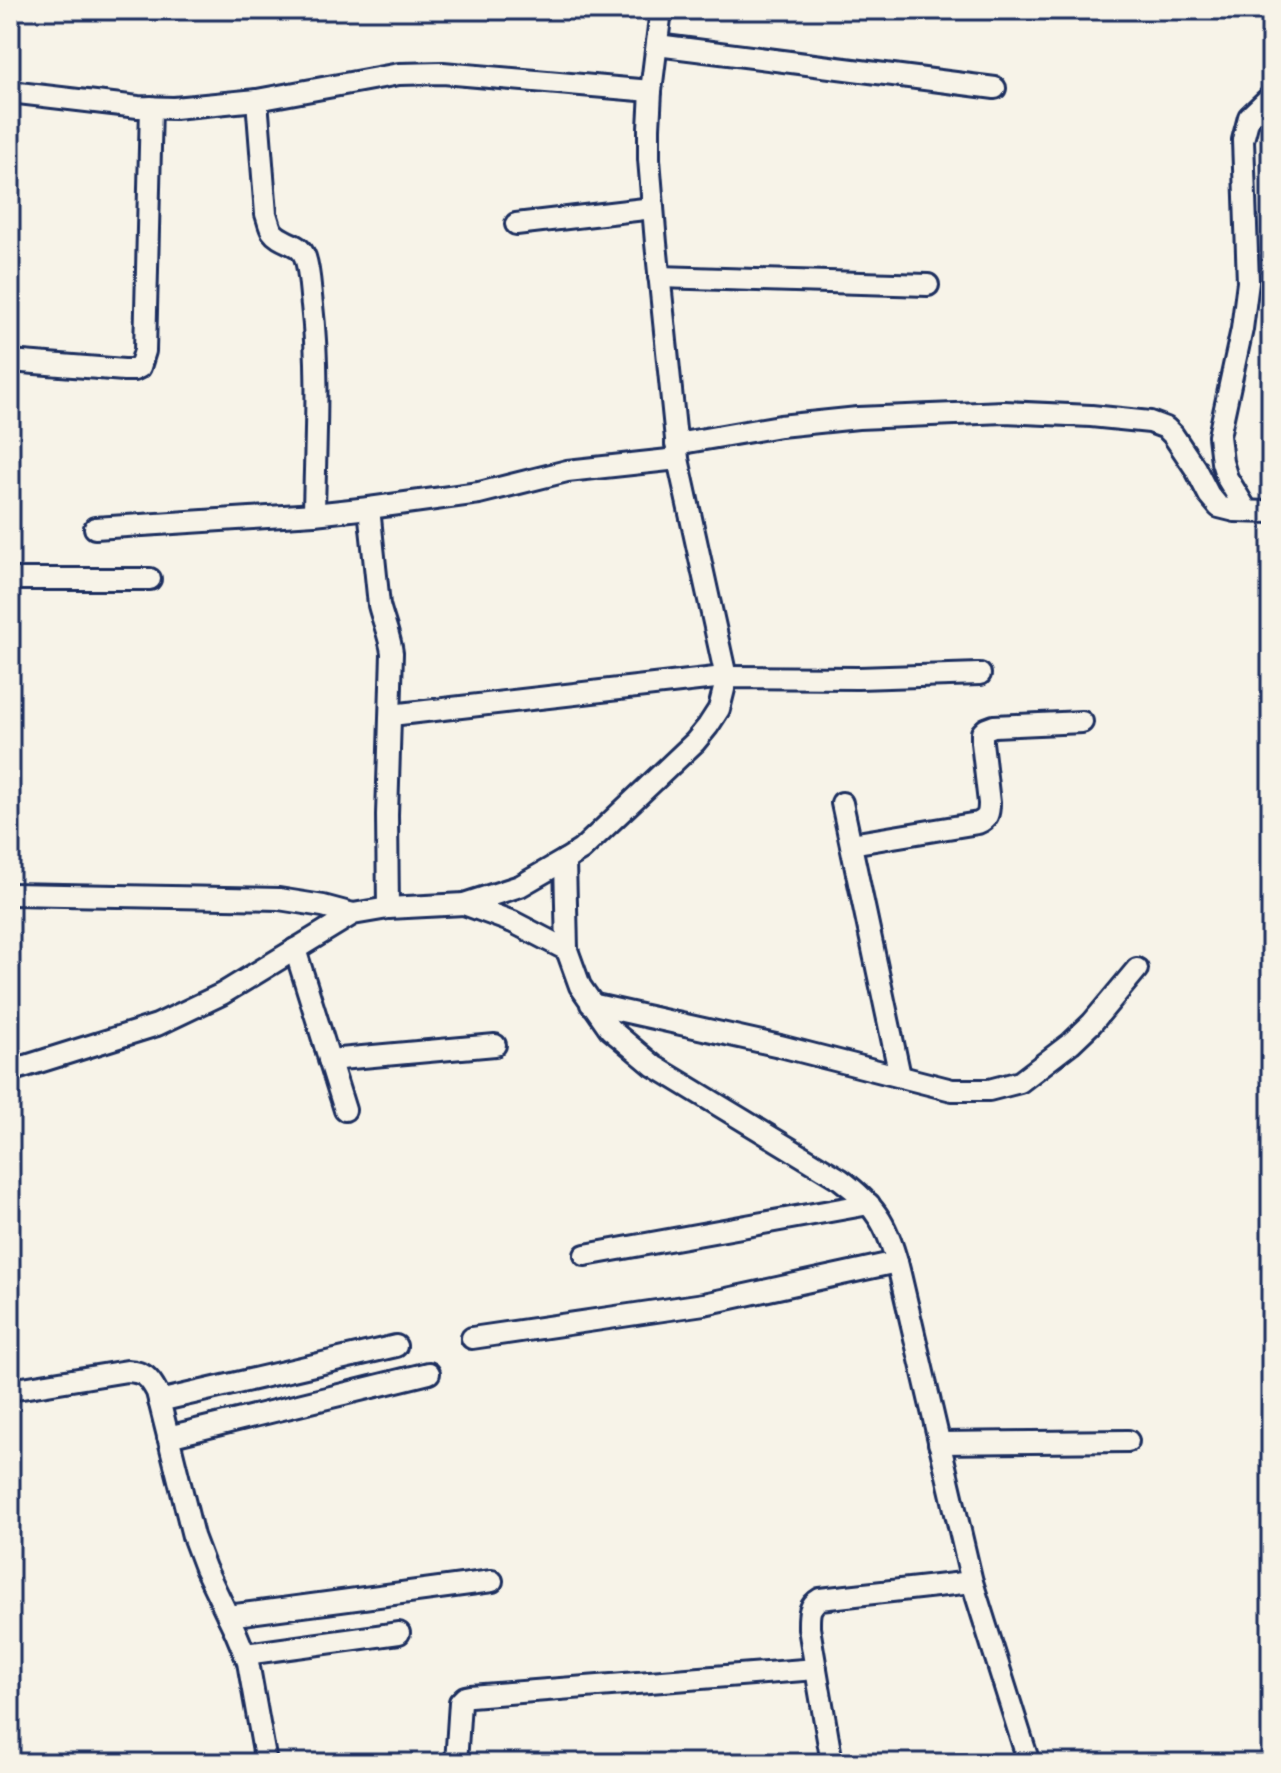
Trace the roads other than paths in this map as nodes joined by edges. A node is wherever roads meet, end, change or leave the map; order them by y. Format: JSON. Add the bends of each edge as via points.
{"nodes":[{"id":1,"x":661,"y":10,"type":"edge"},
{"id":2,"x":657,"y":45,"type":"junction"},
{"id":3,"x":995,"y":88,"type":"dead end"},
{"id":4,"x":651,"y":91,"type":"junction"},
{"id":5,"x":10,"y":92,"type":"edge"},
{"id":6,"x":1271,"y":96,"type":"edge"},
{"id":7,"x":257,"y":100,"type":"junction"},
{"id":8,"x":151,"y":107,"type":"junction"},
{"id":9,"x":653,"y":208,"type":"junction"},
{"id":10,"x":516,"y":224,"type":"dead end"},
{"id":11,"x":659,"y":277,"type":"junction"},
{"id":12,"x":928,"y":285,"type":"dead end"},
{"id":13,"x":10,"y":361,"type":"edge"},
{"id":14,"x":677,"y":451,"type":"junction"},
{"id":15,"x":369,"y":508,"type":"junction"},
{"id":16,"x":1247,"y":511,"type":"junction"},
{"id":17,"x":1271,"y":512,"type":"edge"},
{"id":18,"x":314,"y":514,"type":"junction"},
{"id":19,"x":95,"y":528,"type":"dead end"},
{"id":20,"x":10,"y":579,"type":"edge"},
{"id":21,"x":150,"y":579,"type":"dead end"},
{"id":22,"x":980,"y":674,"type":"dead end"},
{"id":23,"x":724,"y":677,"type":"junction"},
{"id":24,"x":391,"y":715,"type":"junction"},
{"id":25,"x":1082,"y":722,"type":"dead end"},
{"id":26,"x":842,"y":803,"type":"dead end"},
{"id":27,"x":851,"y":844,"type":"junction"},
{"id":28,"x":565,"y":860,"type":"junction"},
{"id":29,"x":10,"y":894,"type":"edge"},
{"id":30,"x":464,"y":904,"type":"junction"},
{"id":31,"x":388,"y":908,"type":"junction"},
{"id":32,"x":353,"y":914,"type":"junction"},
{"id":33,"x":295,"y":949,"type":"junction"},
{"id":34,"x":567,"y":950,"type":"junction"},
{"id":35,"x":1137,"y":969,"type":"dead end"},
{"id":36,"x":591,"y":1004,"type":"junction"},
{"id":37,"x":495,"y":1045,"type":"dead end"},
{"id":38,"x":329,"y":1060,"type":"junction"},
{"id":39,"x":10,"y":1071,"type":"edge"},
{"id":40,"x":900,"y":1076,"type":"junction"},
{"id":41,"x":345,"y":1110,"type":"dead end"},
{"id":42,"x":869,"y":1204,"type":"junction"},
{"id":43,"x":585,"y":1255,"type":"dead end"},
{"id":44,"x":897,"y":1262,"type":"junction"},
{"id":45,"x":472,"y":1338,"type":"dead end"},
{"id":46,"x":396,"y":1346,"type":"dead end"},
{"id":47,"x":429,"y":1373,"type":"dead end"},
{"id":48,"x":10,"y":1390,"type":"edge"},
{"id":49,"x":159,"y":1401,"type":"junction"},
{"id":50,"x":168,"y":1437,"type":"junction"},
{"id":51,"x":1128,"y":1441,"type":"dead end"},
{"id":52,"x":939,"y":1443,"type":"junction"},
{"id":53,"x":492,"y":1581,"type":"dead end"},
{"id":54,"x":972,"y":1582,"type":"junction"},
{"id":55,"x":228,"y":1616,"type":"junction"},
{"id":56,"x":399,"y":1633,"type":"dead end"},
{"id":57,"x":245,"y":1654,"type":"junction"},
{"id":58,"x":816,"y":1669,"type":"junction"},
{"id":59,"x":266,"y":1763,"type":"edge"},
{"id":60,"x":456,"y":1763,"type":"edge"},
{"id":61,"x":832,"y":1763,"type":"edge"},
{"id":62,"x":1029,"y":1763,"type":"edge"}],
"edges":[{"from":1,"to":2,"type":"street"},
{"from":2,"to":3,"type":"street"},
{"from":2,"to":4,"type":"street"},
{"from":4,"to":7,"type":"street","via":[[421,73]]},
{"from":4,"to":9,"type":"street"},
{"from":5,"to":8,"type":"street"},
{"from":6,"to":16,"type":"street","via":[[1249,117],[1243,140],[1248,282],[1219,436],[1227,478]]},
{"from":7,"to":8,"type":"street"},
{"from":7,"to":18,"type":"street","via":[[266,214],[272,231],[302,250],[307,266],[316,366]]},
{"from":8,"to":13,"type":"street","via":[[145,351],[140,367]]},
{"from":9,"to":10,"type":"street"},
{"from":9,"to":11,"type":"street"},
{"from":11,"to":12,"type":"street"},
{"from":11,"to":14,"type":"street"},
{"from":14,"to":15,"type":"street","via":[[479,493]]},
{"from":14,"to":16,"type":"street","via":[[791,424],[858,418],[1004,412],[1150,422],[1166,428],[1180,444],[1219,507]]},
{"from":14,"to":23,"type":"street"},
{"from":15,"to":18,"type":"street"},
{"from":15,"to":24,"type":"street","via":[[379,605],[392,653]]},
{"from":16,"to":17,"type":"street"},
{"from":18,"to":19,"type":"street"},
{"from":20,"to":21,"type":"street"},
{"from":22,"to":23,"type":"street"},
{"from":23,"to":24,"type":"street"},
{"from":23,"to":28,"type":"street","via":[[719,709],[695,742]]},
{"from":24,"to":31,"type":"street"},
{"from":25,"to":27,"type":"street","via":[[994,726],[982,733],[989,803],[985,820]]},
{"from":26,"to":27,"type":"street"},
{"from":27,"to":40,"type":"street"},
{"from":28,"to":30,"type":"street","via":[[520,886]]},
{"from":28,"to":34,"type":"street"},
{"from":29,"to":32,"type":"street","via":[[279,899]]},
{"from":30,"to":31,"type":"street"},
{"from":30,"to":34,"type":"street"},
{"from":31,"to":32,"type":"street"},
{"from":32,"to":33,"type":"street"},
{"from":33,"to":38,"type":"street"},
{"from":33,"to":39,"type":"street","via":[[222,994],[157,1025]]},
{"from":34,"to":36,"type":"street"},
{"from":35,"to":40,"type":"street","via":[[1081,1034],[1020,1082],[989,1090],[952,1090]]},
{"from":36,"to":40,"type":"street"},
{"from":36,"to":42,"type":"street","via":[[610,1029],[654,1066],[840,1179]]},
{"from":37,"to":38,"type":"street"},
{"from":38,"to":41,"type":"street"},
{"from":42,"to":43,"type":"street"},
{"from":42,"to":44,"type":"street","via":[[887,1232]]},
{"from":44,"to":45,"type":"street","via":[[704,1304]]},
{"from":44,"to":52,"type":"street"},
{"from":46,"to":49,"type":"street"},
{"from":47,"to":50,"type":"street"},
{"from":48,"to":49,"type":"street","via":[[141,1372]]},
{"from":49,"to":50,"type":"street"},
{"from":50,"to":55,"type":"street","via":[[193,1536]]},
{"from":51,"to":52,"type":"street"},
{"from":52,"to":54,"type":"street"},
{"from":53,"to":55,"type":"street"},
{"from":54,"to":58,"type":"street","via":[[813,1602],[809,1616]]},
{"from":54,"to":62,"type":"street"},
{"from":55,"to":57,"type":"street"},
{"from":56,"to":57,"type":"street"},
{"from":57,"to":59,"type":"street"},
{"from":58,"to":60,"type":"street","via":[[465,1697],[458,1711]]},
{"from":58,"to":61,"type":"street"}]}
